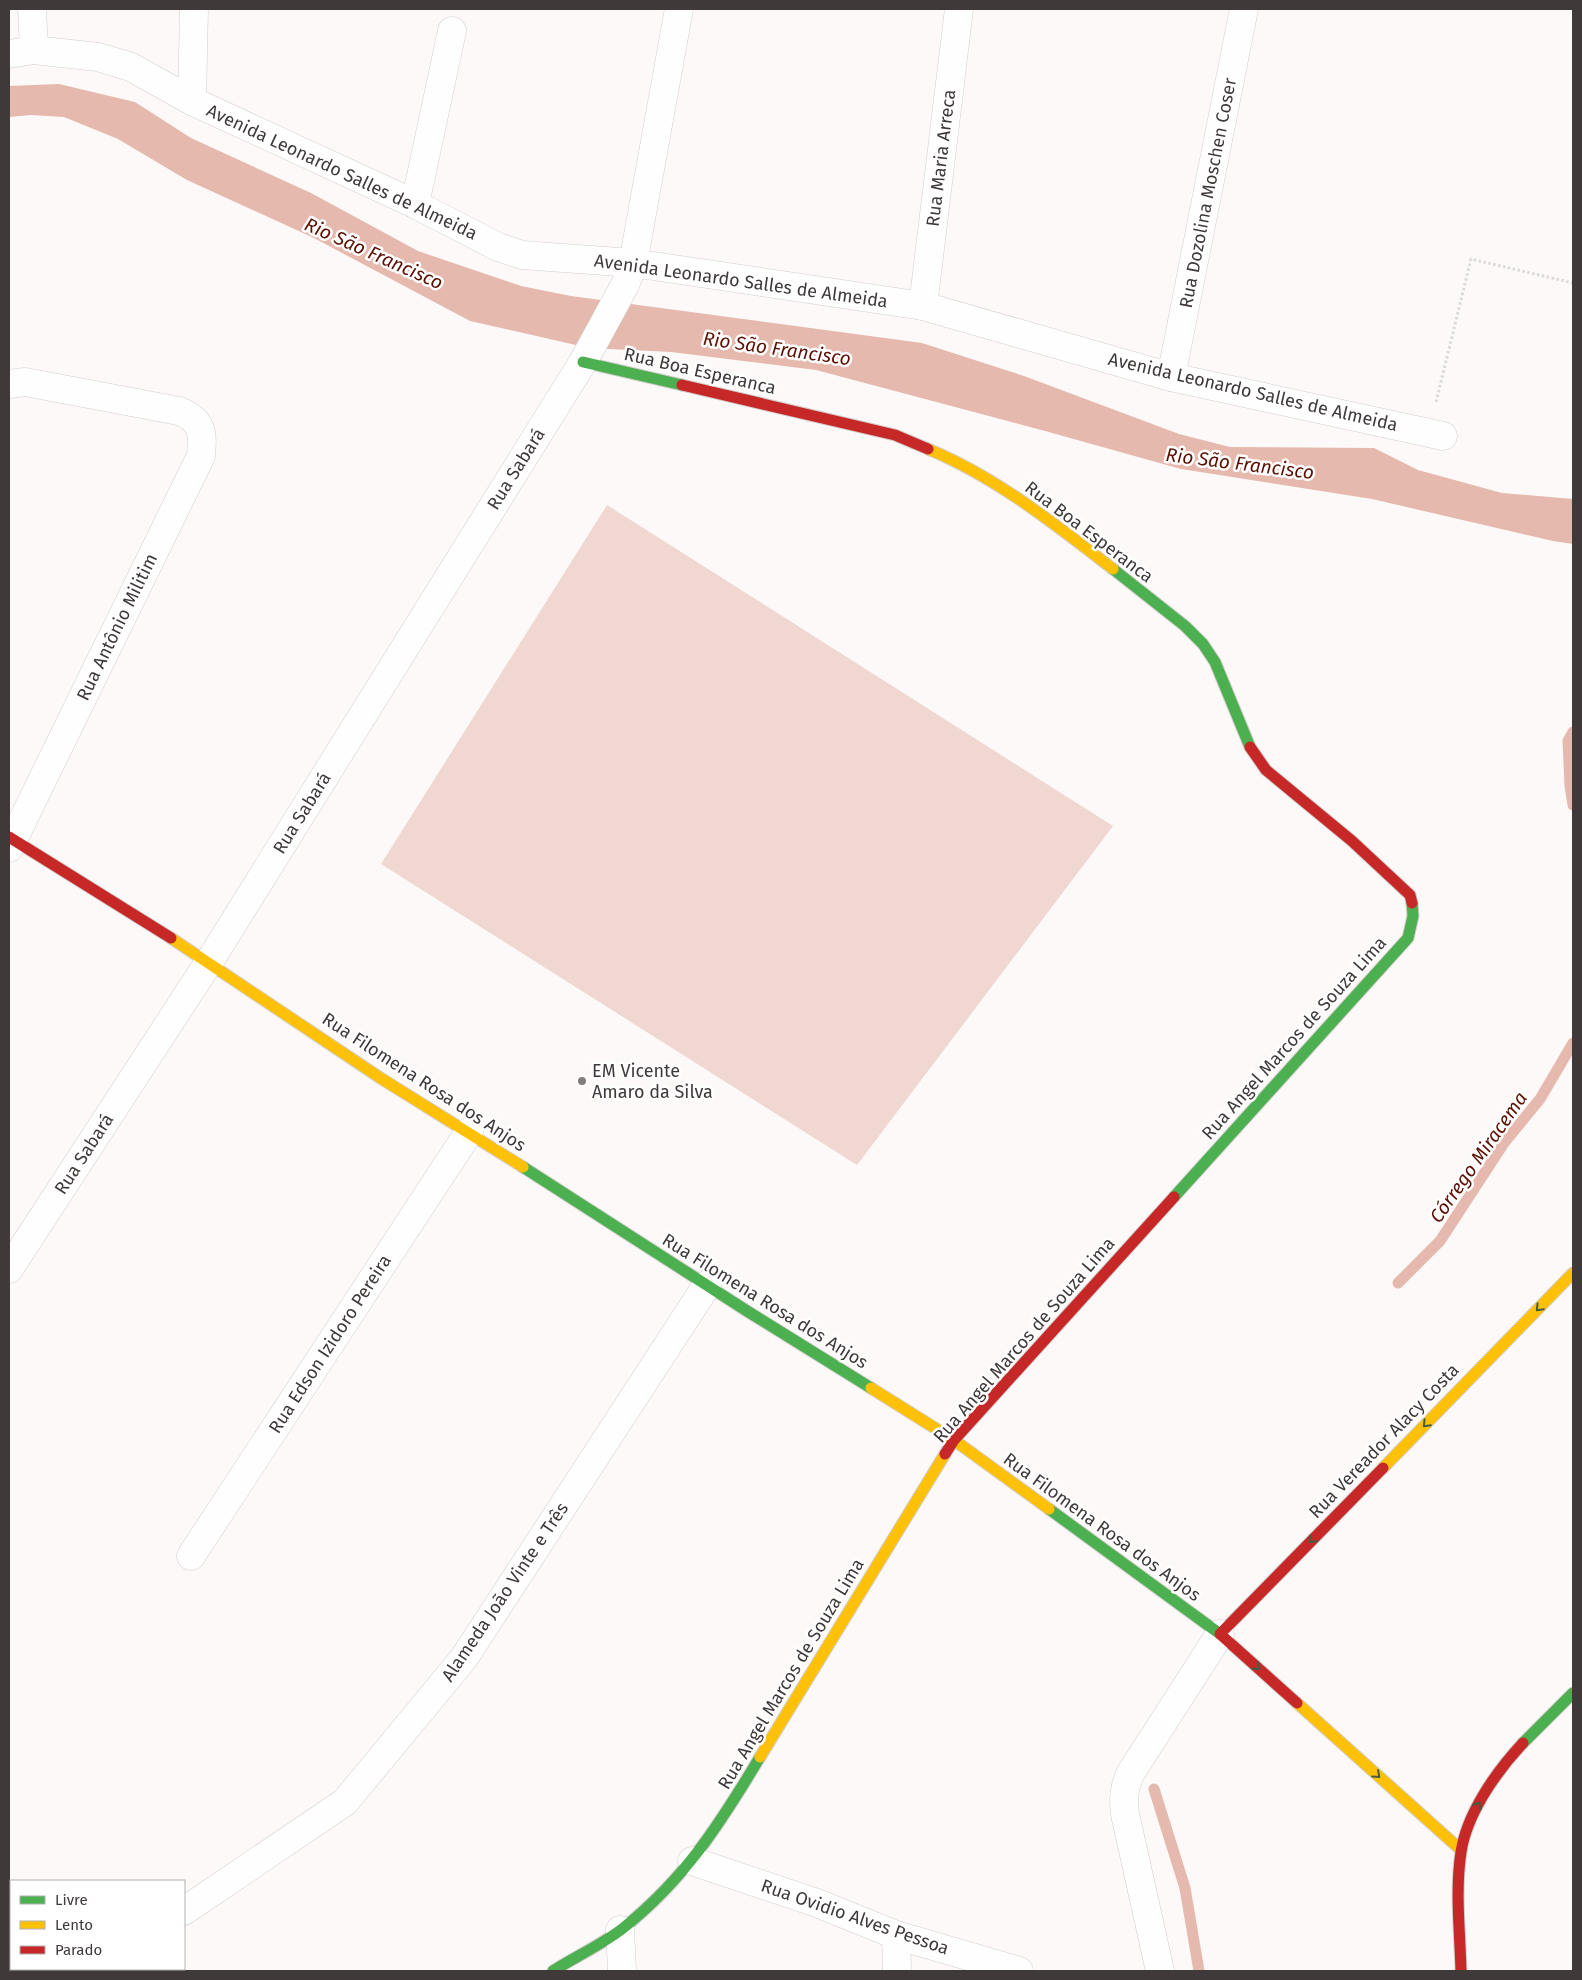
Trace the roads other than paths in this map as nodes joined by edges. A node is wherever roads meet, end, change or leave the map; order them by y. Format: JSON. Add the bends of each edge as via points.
{"nodes":[{"id":1,"x":32,"y":9,"type":"edge"},
{"id":2,"x":194,"y":9,"type":"edge"},
{"id":3,"x":679,"y":9,"type":"edge"},
{"id":4,"x":959,"y":9,"type":"edge"},
{"id":5,"x":1244,"y":9,"type":"edge"},
{"id":6,"x":452,"y":31,"type":"dead end"},
{"id":7,"x":22,"y":52,"type":"edge"},
{"id":8,"x":192,"y":101,"type":"junction"},
{"id":9,"x":415,"y":204,"type":"junction"},
{"id":10,"x":629,"y":273,"type":"junction"},
{"id":11,"x":923,"y":306,"type":"junction"},
{"id":12,"x":586,"y":357,"type":"junction"},
{"id":13,"x":1171,"y":377,"type":"junction"},
{"id":14,"x":17,"y":383,"type":"edge"},
{"id":15,"x":1436,"y":434,"type":"road end"},
{"id":16,"x":10,"y":842,"type":"edge"},
{"id":17,"x":1408,"y":938,"type":"joint"},
{"id":18,"x":209,"y":962,"type":"junction"},
{"id":19,"x":470,"y":1132,"type":"junction"},
{"id":20,"x":9,"y":1269,"type":"edge"},
{"id":21,"x":1573,"y":1273,"type":"edge"},
{"id":22,"x":707,"y":1285,"type":"junction"},
{"id":23,"x":954,"y":1440,"type":"junction"},
{"id":24,"x":191,"y":1556,"type":"dead end"},
{"id":25,"x":1220,"y":1634,"type":"junction"},
{"id":26,"x":1573,"y":1693,"type":"edge"},
{"id":27,"x":1461,"y":1850,"type":"junction"},
{"id":28,"x":692,"y":1861,"type":"junction"},
{"id":29,"x":185,"y":1910,"type":"edge"},
{"id":30,"x":620,"y":1930,"type":"junction"},
{"id":31,"x":896,"y":1935,"type":"junction"},
{"id":32,"x":552,"y":1971,"type":"edge"},
{"id":33,"x":622,"y":1971,"type":"edge"},
{"id":34,"x":897,"y":1971,"type":"edge"},
{"id":35,"x":1019,"y":1971,"type":"edge"},
{"id":36,"x":1160,"y":1971,"type":"edge"},
{"id":37,"x":1460,"y":1971,"type":"edge"}],
"edges":[{"from":1,"to":7,"type":"street"},
{"from":2,"to":8,"type":"street"},
{"from":3,"to":10,"type":"street"},
{"from":4,"to":11,"type":"street","name":"Rua Maria Arreca"},
{"from":5,"to":13,"type":"street","name":"Rua Dozolina Moschen Coser"},
{"from":6,"to":9,"type":"street"},
{"from":7,"to":8,"type":"street","name":"Avenida Leonardo Salles de Almeida","via":[[98,57],[131,67]]},
{"from":8,"to":9,"type":"street","name":"Avenida Leonardo Salles de Almeida"},
{"from":9,"to":10,"type":"street","name":"Avenida Leonardo Salles de Almeida","via":[[498,247],[522,255]]},
{"from":10,"to":11,"type":"street","name":"Avenida Leonardo Salles de Almeida"},
{"from":10,"to":12,"type":"street"},
{"from":11,"to":13,"type":"street","name":"Avenida Leonardo Salles de Almeida"},
{"from":12,"to":17,"type":"street","name":"Rua Boa Esperanca","via":[[896,435],[928,447],[1019,498],[1203,644],[1215,662],[1252,752],[1266,770],[1352,841],[1410,895],[1414,906]]},
{"from":12,"to":18,"type":"street","name":"Rua Sabará"},
{"from":13,"to":15,"type":"street","name":"Avenida Leonardo Salles de Almeida"},
{"from":14,"to":16,"type":"street","name":"Rua Antônio Militim","via":[[179,411],[192,416],[199,425],[202,438],[201,456]]},
{"from":16,"to":18,"type":"street","name":"Rua Filomena Rosa dos Anjos"},
{"from":17,"to":23,"type":"street","name":"Rua Angel Marcos de Souza Lima"},
{"from":18,"to":19,"type":"street","name":"Rua Filomena Rosa dos Anjos","via":[[382,1079]]},
{"from":18,"to":20,"type":"street","name":"Rua Sabará"},
{"from":19,"to":22,"type":"street","name":"Rua Filomena Rosa dos Anjos"},
{"from":19,"to":24,"type":"street","name":"Rua Edson Izidoro Pereira"},
{"from":21,"to":25,"type":"street","name":"Rua Vereador Alacy Costa","one_way":true},
{"from":22,"to":23,"type":"street","name":"Rua Filomena Rosa dos Anjos"},
{"from":22,"to":29,"type":"street","name":"Alameda João Vinte e Três","via":[[464,1658],[345,1802]]},
{"from":23,"to":25,"type":"street","name":"Rua Filomena Rosa dos Anjos"},
{"from":23,"to":28,"type":"street","name":"Rua Angel Marcos de Souza Lima","via":[[733,1802]]},
{"from":25,"to":27,"type":"street","name":"Rua Filomena Rosa dos Anjos","one_way":true},
{"from":25,"to":36,"type":"street","via":[[1124,1788],[1125,1814]]},
{"from":27,"to":26,"type":"street","one_way":true,"via":[[1473,1815],[1490,1783],[1521,1745]]},
{"from":27,"to":37,"type":"street","via":[[1458,1879]]},
{"from":28,"to":30,"type":"street","name":"Rua Angel Marcos de Souza Lima","via":[[658,1898]]},
{"from":28,"to":31,"type":"street","name":"Rua Ovidio Alves Pessoa","via":[[817,1903]]},
{"from":30,"to":32,"type":"street","name":"Rua Angel Marcos de Souza Lima"},
{"from":30,"to":33,"type":"street"},
{"from":31,"to":34,"type":"street"},
{"from":31,"to":35,"type":"street","name":"Rua Ovidio Alves Pessoa"}]}
